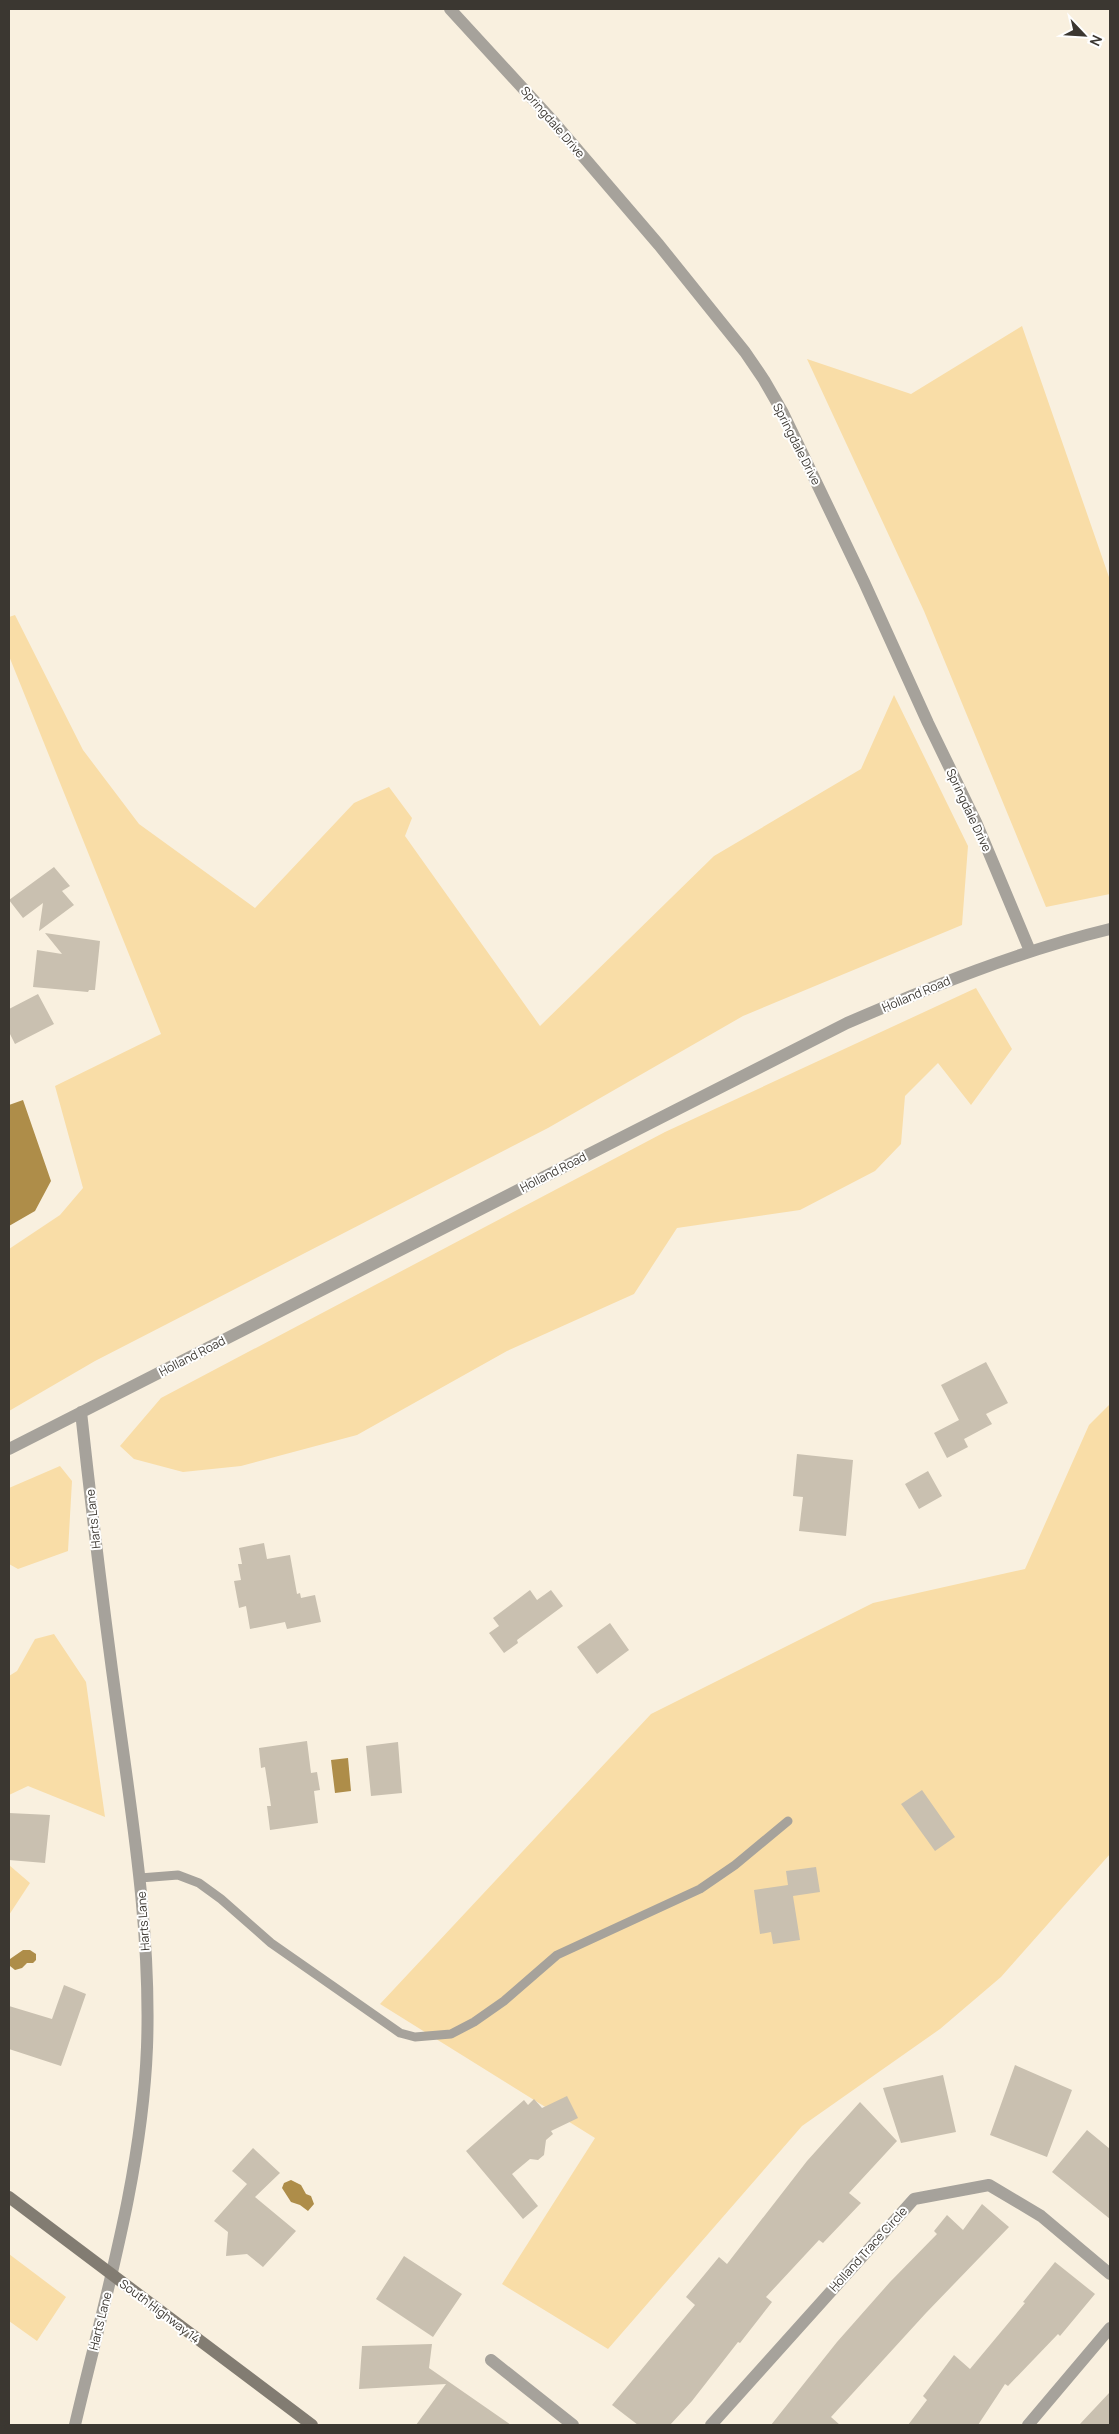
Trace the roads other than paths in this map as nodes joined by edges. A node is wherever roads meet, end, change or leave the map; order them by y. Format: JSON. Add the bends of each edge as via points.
{"nodes":[{"id":1,"x":450,"y":9,"type":"edge"},
{"id":2,"x":1110,"y":929,"type":"edge"},
{"id":3,"x":1030,"y":951,"type":"junction"},
{"id":4,"x":81,"y":1412,"type":"junction"},
{"id":5,"x":9,"y":1449,"type":"edge"},
{"id":6,"x":788,"y":1821,"type":"dead end"},
{"id":7,"x":140,"y":1878,"type":"junction"},
{"id":8,"x":9,"y":2197,"type":"edge"},
{"id":9,"x":111,"y":2274,"type":"junction"},
{"id":10,"x":1110,"y":2274,"type":"edge"},
{"id":11,"x":1110,"y":2328,"type":"edge"},
{"id":12,"x":491,"y":2360,"type":"dead end"},
{"id":13,"x":74,"y":2425,"type":"edge"},
{"id":14,"x":312,"y":2425,"type":"edge"},
{"id":15,"x":573,"y":2425,"type":"edge"},
{"id":16,"x":711,"y":2425,"type":"edge"},
{"id":17,"x":1028,"y":2425,"type":"edge"}],
"edges":[{"from":1,"to":3,"type":"street","name":"Springdale Drive","via":[[552,119],[659,245],[764,380],[864,582],[976,822]]},
{"from":2,"to":3,"type":"street","name":"Holland Road"},
{"from":3,"to":4,"type":"street","name":"Holland Road","via":[[944,981],[847,1023]]},
{"from":4,"to":5,"type":"street","name":"Holland Road"},
{"from":4,"to":7,"type":"street","name":"Harts Lane"},
{"from":6,"to":7,"type":"lane","via":[[700,1889],[557,1955],[504,2001],[451,2034],[415,2037],[400,2033],[271,1943],[199,1883],[178,1875]]},
{"from":7,"to":9,"type":"street","name":"Harts Lane","via":[[147,1972],[147,2047],[130,2187]]},
{"from":8,"to":9,"type":"main road","name":"South Highway 14"},
{"from":9,"to":13,"type":"street","name":"Harts Lane"},
{"from":9,"to":14,"type":"main road","name":"South Highway 14"},
{"from":10,"to":16,"type":"street","name":"Holland Trace Circle","via":[[1041,2216],[989,2186],[914,2199]]},
{"from":11,"to":17,"type":"street"},
{"from":12,"to":15,"type":"street"}]}
